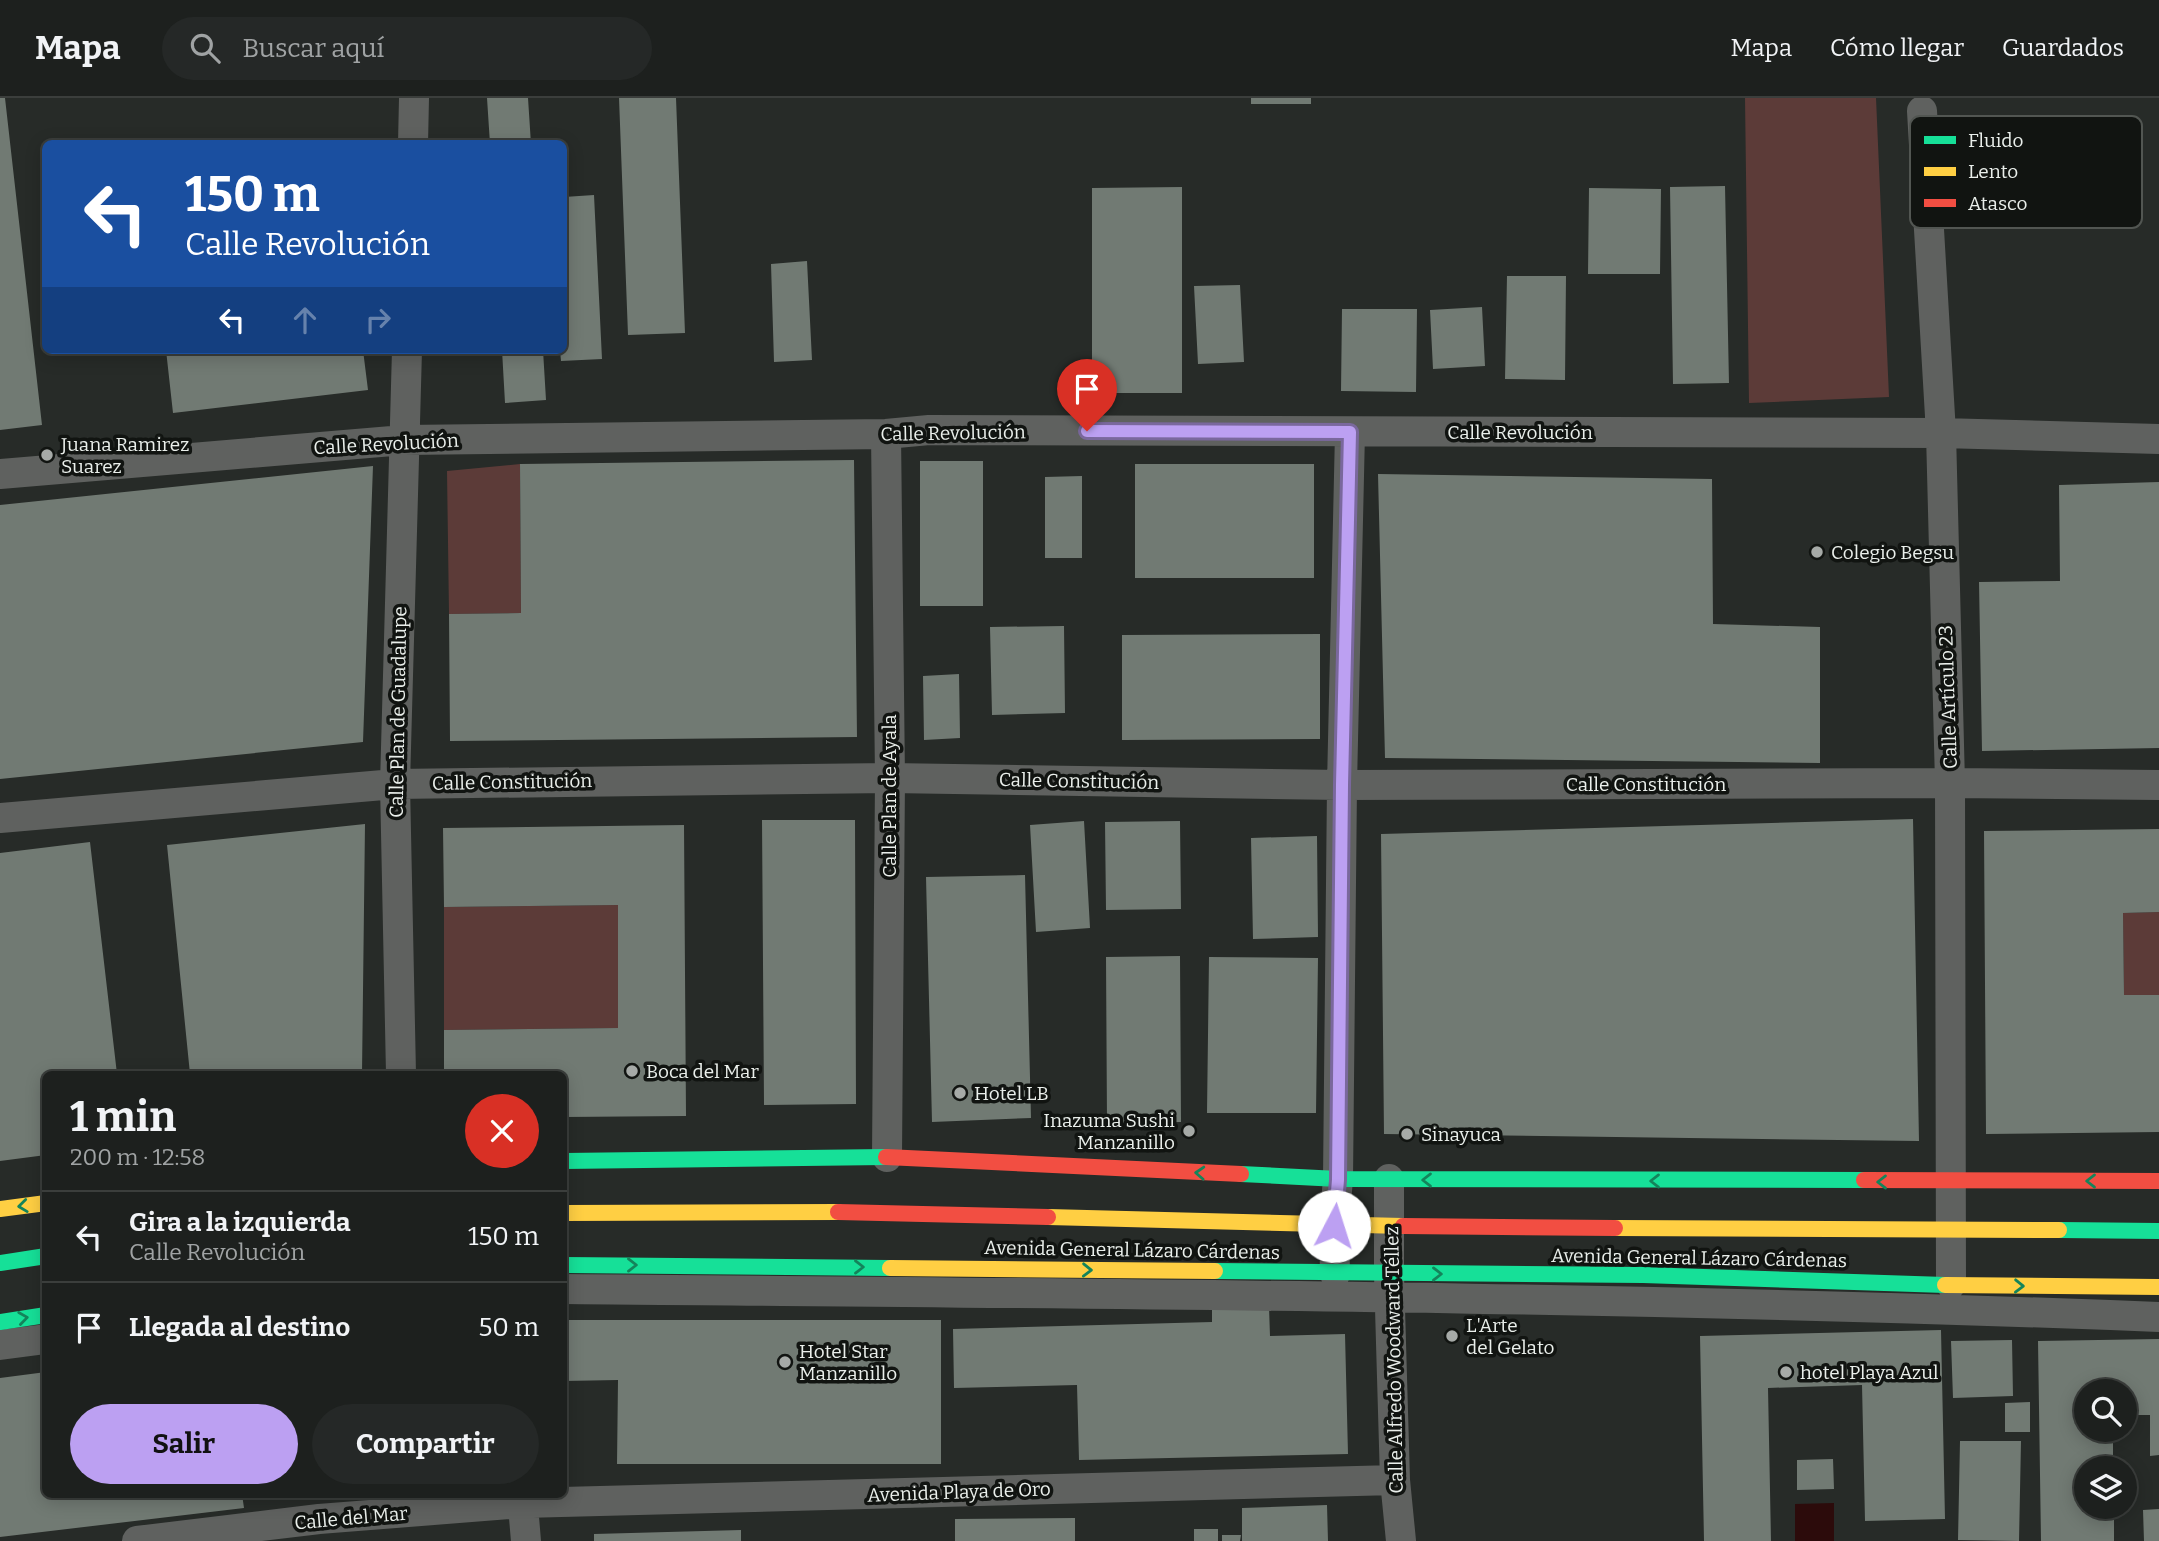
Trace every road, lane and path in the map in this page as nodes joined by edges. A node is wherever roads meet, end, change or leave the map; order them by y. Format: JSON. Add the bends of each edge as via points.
{"nodes":[{"id":1,"x":414,"y":98,"type":"edge"},
{"id":2,"x":1922,"y":111,"type":"dead end"},
{"id":3,"x":1922,"y":116,"type":"edge"},
{"id":4,"x":413,"y":140,"type":"edge"},
{"id":5,"x":1929,"y":228,"type":"edge"},
{"id":6,"x":407,"y":354,"type":"edge"},
{"id":7,"x":1350,"y":432,"type":"junction"},
{"id":8,"x":1941,"y":433,"type":"junction"},
{"id":9,"x":886,"y":434,"type":"junction"},
{"id":10,"x":2159,"y":439,"type":"edge"},
{"id":11,"x":404,"y":440,"type":"junction"},
{"id":12,"x":0,"y":474,"type":"edge"},
{"id":13,"x":890,"y":778,"type":"junction"},
{"id":14,"x":395,"y":783,"type":"junction"},
{"id":15,"x":1950,"y":783,"type":"junction"},
{"id":16,"x":1342,"y":785,"type":"junction"},
{"id":17,"x":2159,"y":785,"type":"edge"},
{"id":18,"x":0,"y":818,"type":"edge"},
{"id":19,"x":401,"y":1071,"type":"edge"},
{"id":20,"x":887,"y":1157,"type":"junction"},
{"id":21,"x":567,"y":1161,"type":"edge"},
{"id":22,"x":1389,"y":1179,"type":"junction"},
{"id":23,"x":1338,"y":1180,"type":"junction"},
{"id":24,"x":2159,"y":1181,"type":"edge"},
{"id":25,"x":1951,"y":1182,"type":"junction"},
{"id":26,"x":42,"y":1204,"type":"edge"},
{"id":27,"x":0,"y":1209,"type":"edge"},
{"id":28,"x":567,"y":1213,"type":"edge"},
{"id":29,"x":1390,"y":1225,"type":"junction"},
{"id":30,"x":1334,"y":1226,"type":"junction"},
{"id":31,"x":1951,"y":1228,"type":"junction"},
{"id":32,"x":2159,"y":1231,"type":"edge"},
{"id":33,"x":42,"y":1257,"type":"edge"},
{"id":34,"x":0,"y":1263,"type":"edge"},
{"id":35,"x":567,"y":1265,"type":"edge"},
{"id":36,"x":1335,"y":1274,"type":"junction"},
{"id":37,"x":1951,"y":1284,"type":"junction"},
{"id":38,"x":1389,"y":1285,"type":"junction"},
{"id":39,"x":2159,"y":1287,"type":"edge"},
{"id":40,"x":567,"y":1289,"type":"edge"},
{"id":41,"x":42,"y":1316,"type":"edge"},
{"id":42,"x":2159,"y":1317,"type":"edge"},
{"id":43,"x":0,"y":1322,"type":"edge"},
{"id":44,"x":42,"y":1340,"type":"edge"},
{"id":45,"x":0,"y":1345,"type":"edge"},
{"id":46,"x":1395,"y":1480,"type":"junction"},
{"id":47,"x":523,"y":1499,"type":"edge"},
{"id":48,"x":137,"y":1541,"type":"edge"},
{"id":49,"x":526,"y":1541,"type":"edge"},
{"id":50,"x":1401,"y":1541,"type":"edge"}],
"edges":[{"from":1,"to":4,"type":"street"},
{"from":2,"to":3,"type":"street","name":"Calle Artículo 23"},
{"from":5,"to":8,"type":"street","name":"Calle Artículo 23"},
{"from":6,"to":11,"type":"street","name":"Calle Plan de Guadalupe"},
{"from":7,"to":8,"type":"street","name":"Calle Revolución"},
{"from":7,"to":9,"type":"street","name":"Calle Revolución","via":[[929,430]]},
{"from":7,"to":16,"type":"street"},
{"from":8,"to":10,"type":"street","name":"Calle Revolución"},
{"from":8,"to":15,"type":"street","name":"Calle Artículo 23"},
{"from":9,"to":11,"type":"street","name":"Calle Revolución"},
{"from":9,"to":13,"type":"street","name":"Calle Plan de Ayala"},
{"from":11,"to":12,"type":"street","name":"Calle Revolución"},
{"from":11,"to":14,"type":"street","name":"Calle Plan de Guadalupe"},
{"from":13,"to":14,"type":"street","name":"Calle Constitución"},
{"from":13,"to":16,"type":"street","name":"Calle Constitución"},
{"from":13,"to":20,"type":"street","name":"Calle Plan de Ayala"},
{"from":14,"to":18,"type":"street","name":"Calle Constitución"},
{"from":14,"to":19,"type":"street","name":"Calle Plan de Guadalupe"},
{"from":15,"to":16,"type":"street","name":"Calle Constitución"},
{"from":15,"to":17,"type":"street","name":"Calle Constitución"},
{"from":15,"to":25,"type":"street","name":"Calle Artículo 23"},
{"from":16,"to":23,"type":"street"},
{"from":20,"to":21,"type":"street"},
{"from":23,"to":20,"type":"street","one_way":true},
{"from":22,"to":23,"type":"street"},
{"from":25,"to":22,"type":"street","one_way":true},
{"from":22,"to":29,"type":"street","name":"Calle Alfredo Woodward Téllez"},
{"from":23,"to":30,"type":"street"},
{"from":24,"to":25,"type":"street","one_way":true},
{"from":25,"to":31,"type":"street","name":"Calle Artículo 23"},
{"from":26,"to":27,"type":"street","one_way":true},
{"from":28,"to":30,"type":"street","name":"Avenida General Lázaro Cárdenas","via":[[872,1212]]},
{"from":29,"to":30,"type":"street","name":"Avenida General Lázaro Cárdenas"},
{"from":29,"to":31,"type":"street","name":"Avenida General Lázaro Cárdenas"},
{"from":29,"to":38,"type":"street","name":"Calle Alfredo Woodward Téllez"},
{"from":30,"to":36,"type":"street"},
{"from":31,"to":32,"type":"street","name":"Avenida General Lázaro Cárdenas"},
{"from":31,"to":37,"type":"street","name":"Calle Artículo 23"},
{"from":33,"to":34,"type":"street"},
{"from":35,"to":36,"type":"street","name":"Avenida General Lázaro Cárdenas","one_way":true},
{"from":36,"to":38,"type":"street","name":"Avenida General Lázaro Cárdenas"},
{"from":38,"to":37,"type":"street","name":"Avenida General Lázaro Cárdenas","one_way":true,"via":[[1643,1275]]},
{"from":37,"to":39,"type":"street","name":"Avenida General Lázaro Cárdenas","one_way":true},
{"from":38,"to":40,"type":"street"},
{"from":38,"to":42,"type":"street"},
{"from":38,"to":46,"type":"street","name":"Calle Alfredo Woodward Téllez"},
{"from":43,"to":41,"type":"street","one_way":true},
{"from":44,"to":45,"type":"street"},
{"from":46,"to":47,"type":"street","name":"Avenida Playa de Oro"},
{"from":46,"to":50,"type":"street","name":"Calle Alfredo Woodward Téllez"},
{"from":47,"to":48,"type":"street","name":"Calle del Mar"},
{"from":47,"to":49,"type":"street"}]}
